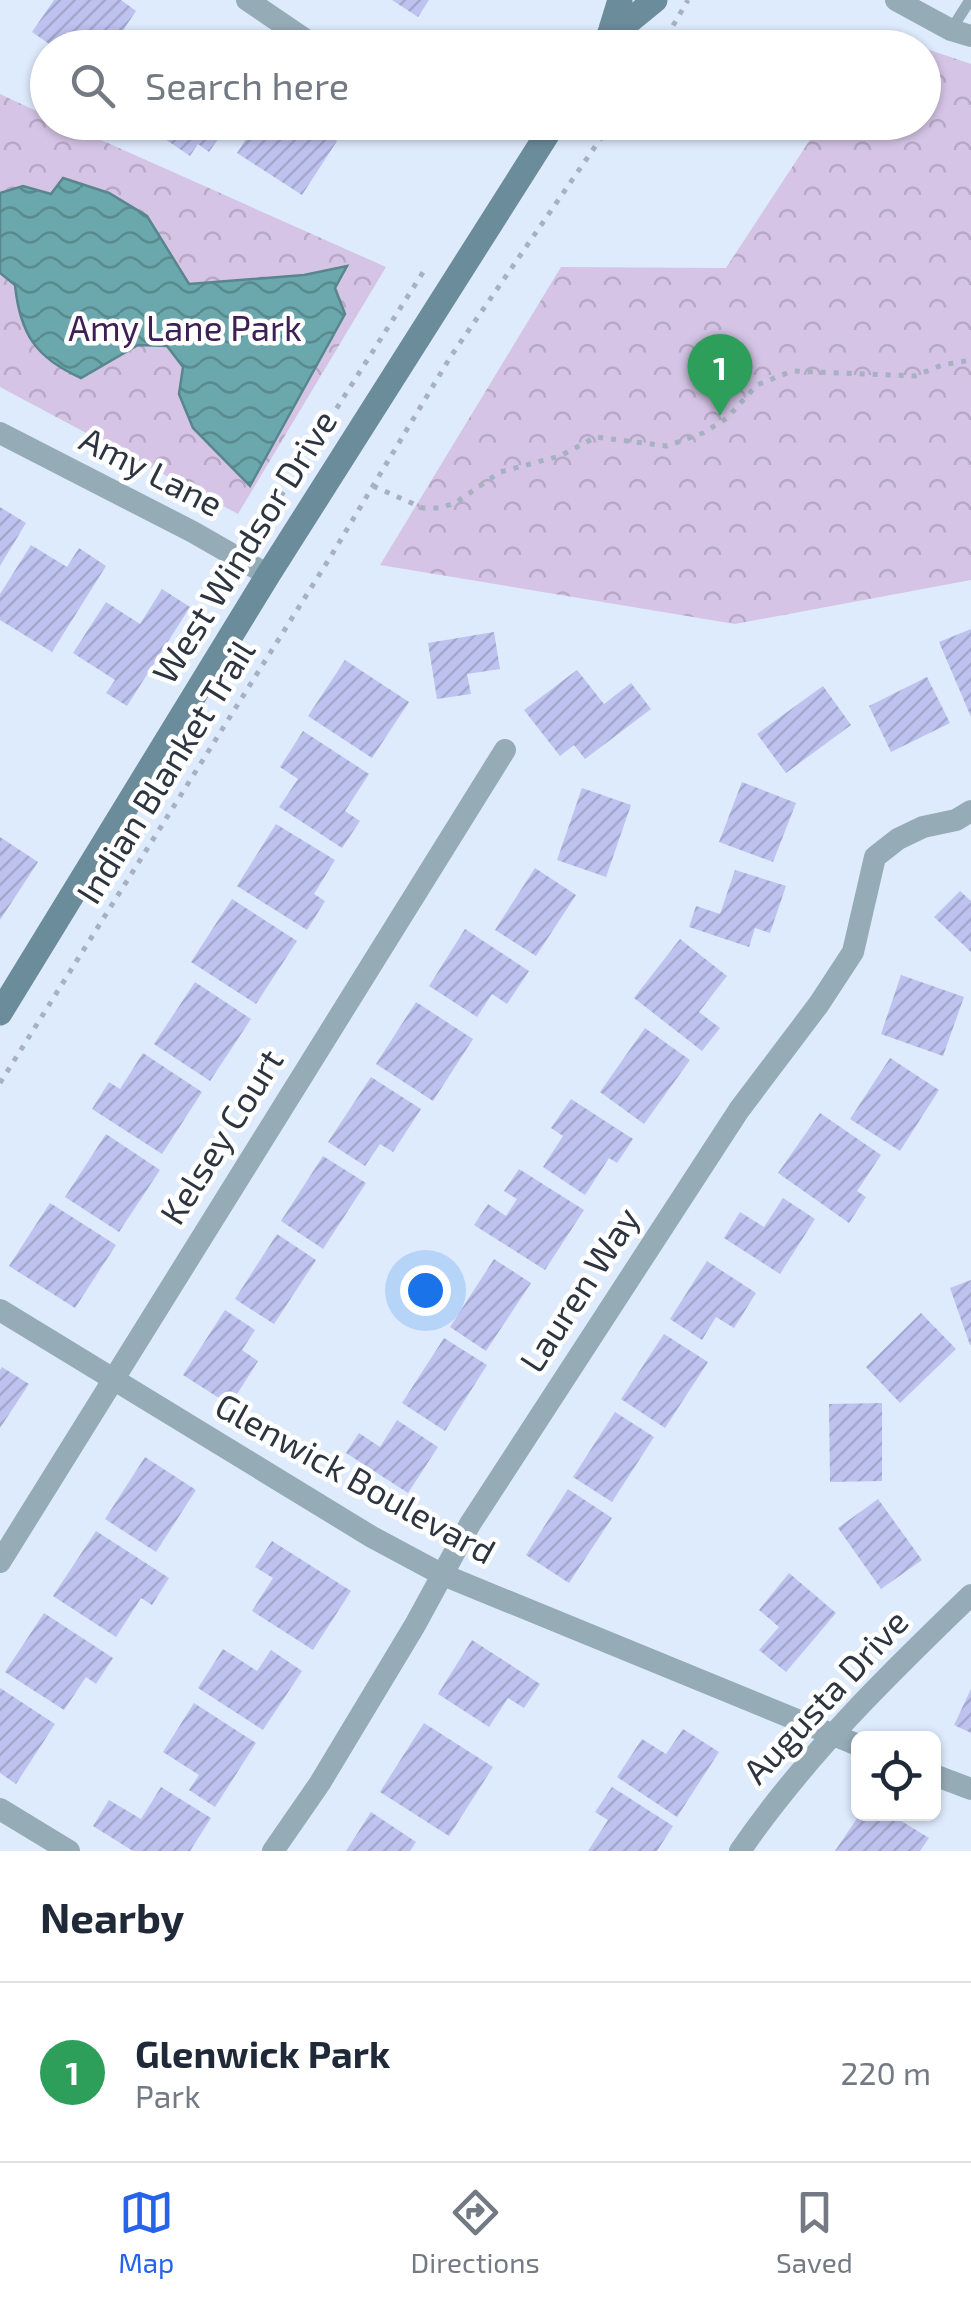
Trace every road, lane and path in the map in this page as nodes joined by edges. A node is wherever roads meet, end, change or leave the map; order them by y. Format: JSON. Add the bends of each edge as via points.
{"nodes":[{"id":1,"x":247,"y":0,"type":"edge"},
{"id":2,"x":620,"y":0,"type":"edge"},
{"id":3,"x":654,"y":0,"type":"edge"},
{"id":4,"x":688,"y":0,"type":"edge"},
{"id":5,"x":896,"y":0,"type":"edge"},
{"id":6,"x":970,"y":0,"type":"edge"},
{"id":7,"x":291,"y":30,"type":"edge"},
{"id":8,"x":611,"y":30,"type":"edge"},
{"id":9,"x":620,"y":30,"type":"edge"},
{"id":10,"x":670,"y":30,"type":"edge"},
{"id":11,"x":961,"y":33,"type":"edge"},
{"id":12,"x":544,"y":140,"type":"edge"},
{"id":13,"x":600,"y":140,"type":"edge"},
{"id":14,"x":427,"y":266,"type":"dead end"},
{"id":15,"x":971,"y":360,"type":"edge"},
{"id":16,"x":0,"y":434,"type":"edge"},
{"id":17,"x":373,"y":486,"type":"junction"},
{"id":18,"x":257,"y":568,"type":"junction"},
{"id":19,"x":505,"y":750,"type":"dead end"},
{"id":20,"x":971,"y":811,"type":"edge"},
{"id":21,"x":0,"y":1013,"type":"edge"},
{"id":22,"x":0,"y":1083,"type":"edge"},
{"id":23,"x":0,"y":1310,"type":"edge"},
{"id":24,"x":112,"y":1380,"type":"junction"},
{"id":25,"x":0,"y":1562,"type":"edge"},
{"id":26,"x":440,"y":1574,"type":"junction"},
{"id":27,"x":971,"y":1596,"type":"edge"},
{"id":28,"x":832,"y":1735,"type":"junction"},
{"id":29,"x":851,"y":1742,"type":"edge"},
{"id":30,"x":941,"y":1777,"type":"edge"},
{"id":31,"x":971,"y":1789,"type":"edge"},
{"id":32,"x":0,"y":1809,"type":"edge"},
{"id":33,"x":68,"y":1851,"type":"edge"},
{"id":34,"x":273,"y":1851,"type":"edge"},
{"id":35,"x":740,"y":1851,"type":"edge"}],
"edges":[{"from":1,"to":7,"type":"street"},
{"from":2,"to":8,"type":"street"},
{"from":3,"to":9,"type":"street"},
{"from":4,"to":10,"type":"path"},
{"from":5,"to":11,"type":"street"},
{"from":6,"to":11,"type":"lane"},
{"from":12,"to":18,"type":"street","name":"West Windsor Drive"},
{"from":13,"to":17,"type":"path","name":"Indian Blanket Trail","via":[[451,356]]},
{"from":14,"to":18,"type":"path","via":[[256,531]]},
{"from":15,"to":17,"type":"path","via":[[915,376],[792,371],[757,384],[728,418],[667,446],[596,436],[560,456],[500,472],[439,508],[423,508]]},
{"from":16,"to":18,"type":"street","name":"Amy Lane"},
{"from":17,"to":22,"type":"path","name":"Indian Blanket Trail"},
{"from":18,"to":21,"type":"street","name":"West Windsor Drive"},
{"from":19,"to":24,"type":"street","name":"Kelsey Court"},
{"from":20,"to":26,"type":"street","name":"Lauren Way","via":[[923,827],[875,857],[853,952],[678,1202]]},
{"from":23,"to":24,"type":"street","name":"Glenwick Boulevard"},
{"from":24,"to":25,"type":"street","name":"Kelsey Court"},
{"from":24,"to":26,"type":"street","name":"Glenwick Boulevard"},
{"from":26,"to":28,"type":"street","name":"Glenwick Boulevard"},
{"from":26,"to":34,"type":"street","name":"Lauren Way","via":[[320,1783]]},
{"from":27,"to":28,"type":"street","name":"Augusta Drive"},
{"from":28,"to":29,"type":"street","name":"Glenwick Boulevard"},
{"from":28,"to":35,"type":"street","name":"Augusta Drive"},
{"from":30,"to":31,"type":"street"},
{"from":32,"to":33,"type":"street"}]}
